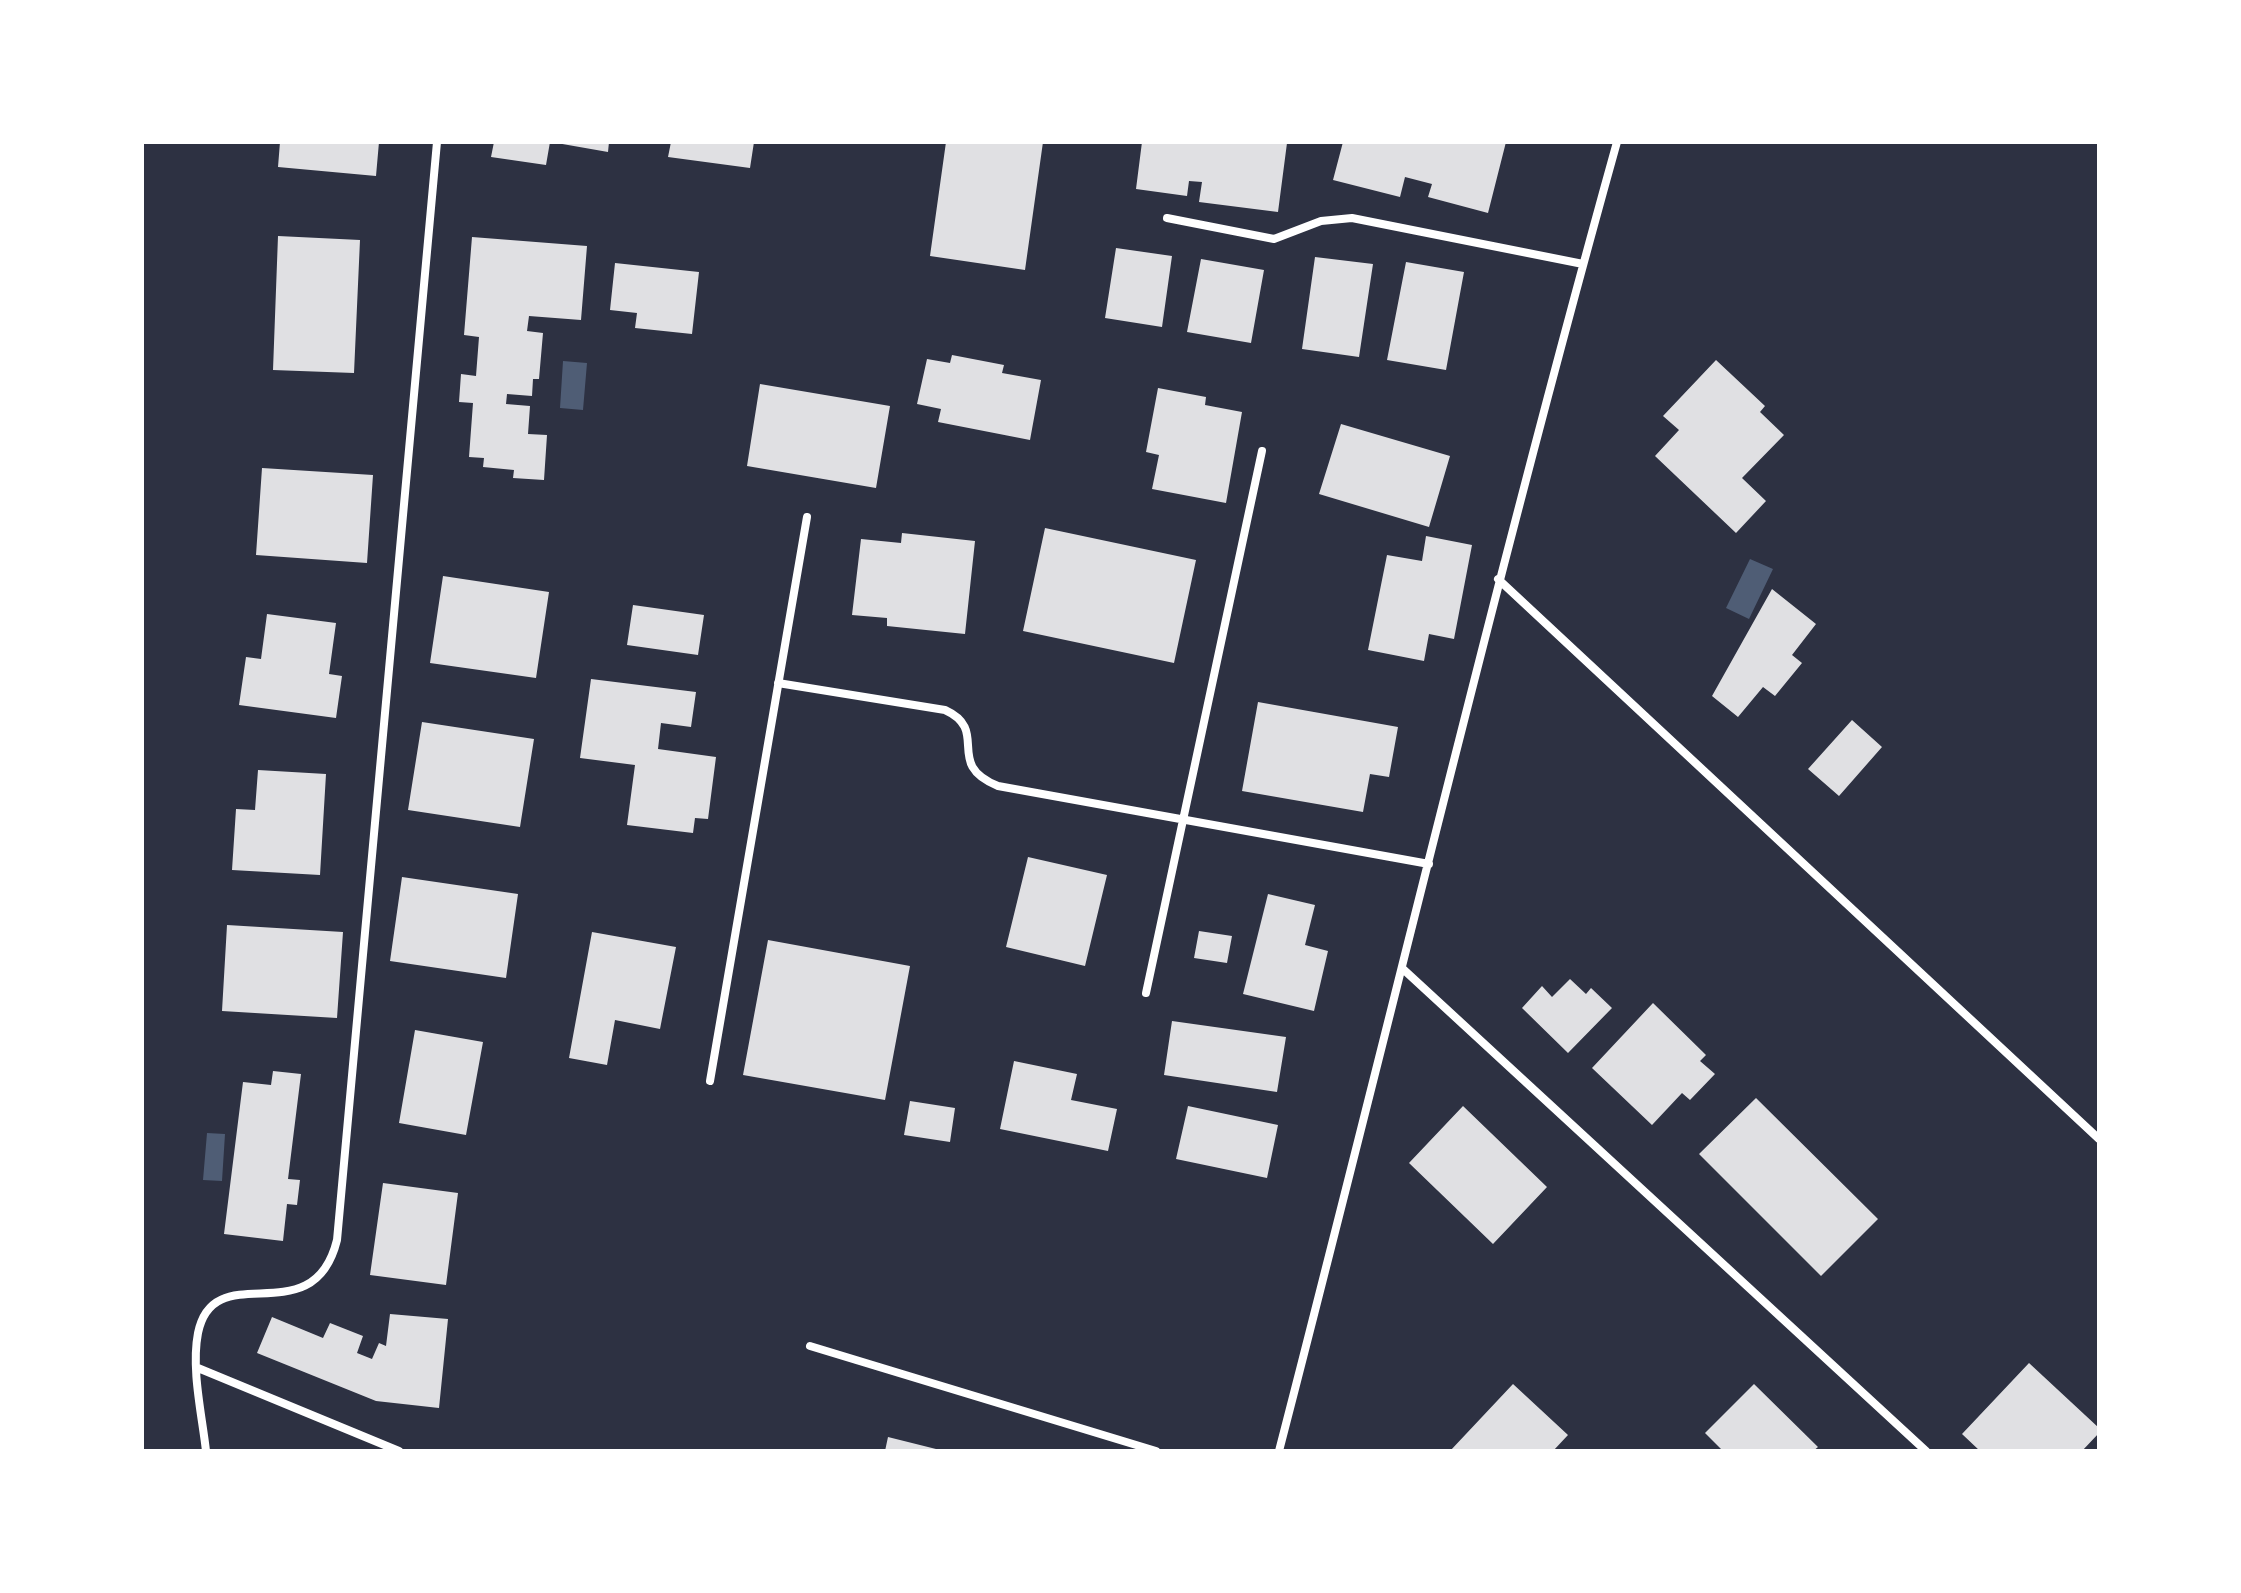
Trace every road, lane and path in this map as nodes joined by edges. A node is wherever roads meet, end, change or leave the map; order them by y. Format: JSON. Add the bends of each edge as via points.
{"nodes":[{"id":1,"x":437,"y":142,"type":"edge"},
{"id":2,"x":1617,"y":142,"type":"edge"},
{"id":3,"x":1167,"y":218,"type":"dead end"},
{"id":4,"x":1583,"y":264,"type":"junction"},
{"id":5,"x":1262,"y":451,"type":"dead end"},
{"id":6,"x":807,"y":517,"type":"dead end"},
{"id":7,"x":1498,"y":579,"type":"junction"},
{"id":8,"x":778,"y":683,"type":"junction"},
{"id":9,"x":1183,"y":820,"type":"junction"},
{"id":10,"x":1429,"y":864,"type":"junction"},
{"id":11,"x":1403,"y":969,"type":"junction"},
{"id":12,"x":1146,"y":993,"type":"dead end"},
{"id":13,"x":710,"y":1081,"type":"dead end"},
{"id":14,"x":2099,"y":1139,"type":"edge"},
{"id":15,"x":810,"y":1346,"type":"dead end"},
{"id":16,"x":198,"y":1368,"type":"junction"},
{"id":17,"x":206,"y":1451,"type":"edge"},
{"id":18,"x":399,"y":1451,"type":"edge"},
{"id":19,"x":1156,"y":1451,"type":"edge"},
{"id":20,"x":1279,"y":1451,"type":"edge"},
{"id":21,"x":1926,"y":1451,"type":"edge"}],
"edges":[{"from":1,"to":16,"type":"street","via":[[337,1240],[327,1266],[308,1285],[285,1294],[244,1292],[213,1306],[197,1335]]},
{"from":2,"to":4,"type":"street"},
{"from":3,"to":4,"type":"street","via":[[1274,239],[1321,221],[1352,218]]},
{"from":4,"to":7,"type":"street"},
{"from":5,"to":9,"type":"street"},
{"from":6,"to":8,"type":"street"},
{"from":7,"to":10,"type":"street"},
{"from":7,"to":14,"type":"street"},
{"from":8,"to":9,"type":"street","via":[[945,710],[964,722],[968,759],[984,780]]},
{"from":8,"to":13,"type":"street"},
{"from":9,"to":10,"type":"street"},
{"from":9,"to":12,"type":"street"},
{"from":10,"to":11,"type":"street"},
{"from":11,"to":20,"type":"street"},
{"from":11,"to":21,"type":"street"},
{"from":15,"to":19,"type":"street"},
{"from":16,"to":17,"type":"street"},
{"from":16,"to":18,"type":"street"}]}
